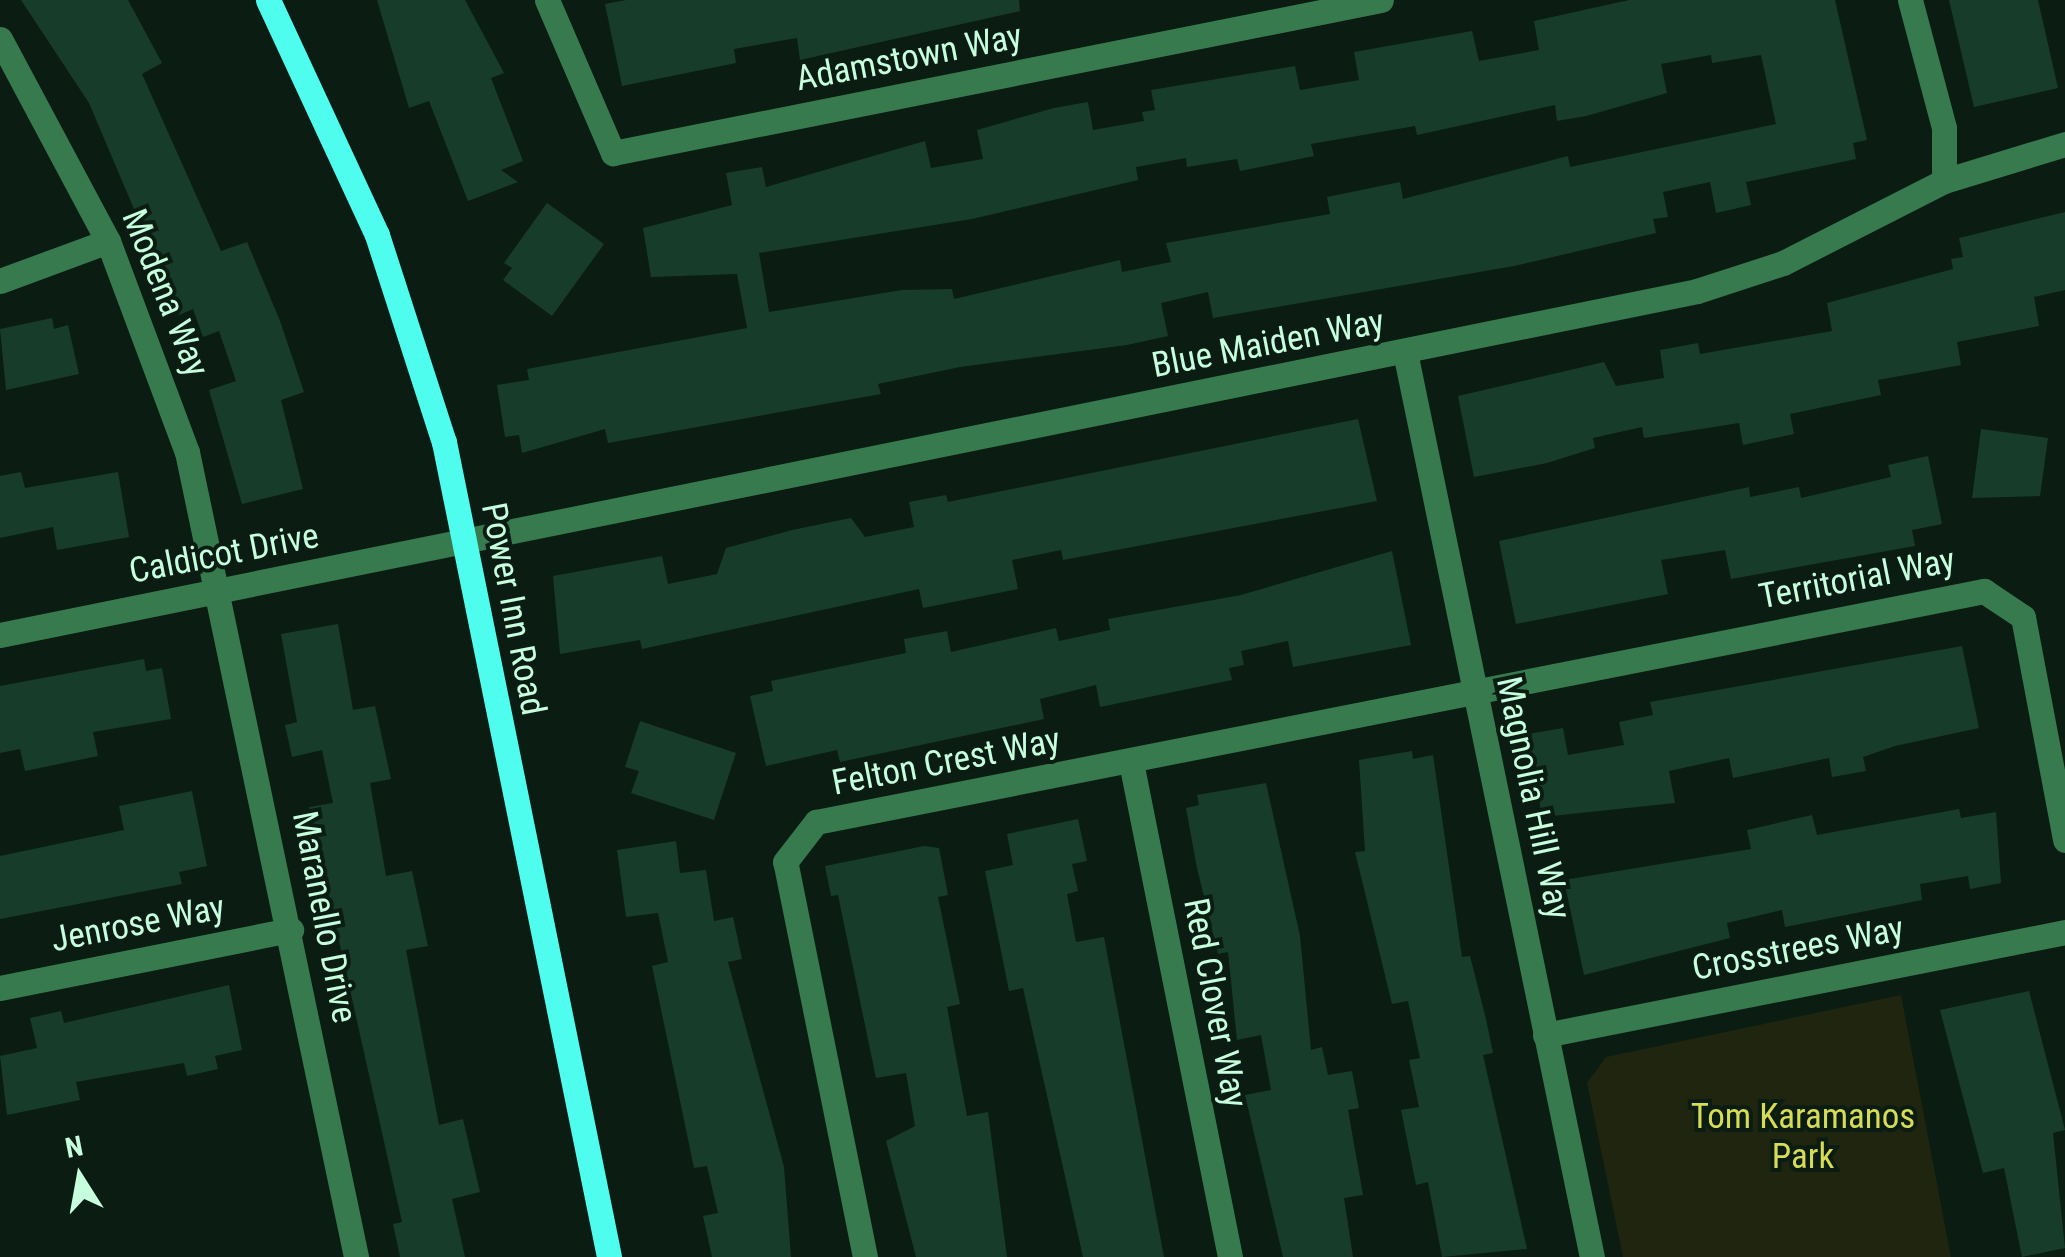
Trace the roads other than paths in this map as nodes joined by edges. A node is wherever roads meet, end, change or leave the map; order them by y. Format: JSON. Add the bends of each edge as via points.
{"nodes":[{"id":1,"x":268,"y":0,"type":"edge"},
{"id":2,"x":547,"y":0,"type":"edge"},
{"id":3,"x":1381,"y":0,"type":"edge"},
{"id":4,"x":1910,"y":0,"type":"edge"},
{"id":5,"x":0,"y":38,"type":"edge"},
{"id":6,"x":2065,"y":144,"type":"edge"},
{"id":7,"x":1944,"y":181,"type":"junction"},
{"id":8,"x":108,"y":241,"type":"junction"},
{"id":9,"x":0,"y":281,"type":"edge"},
{"id":10,"x":1404,"y":352,"type":"junction"},
{"id":11,"x":463,"y":541,"type":"junction"},
{"id":12,"x":223,"y":590,"type":"junction"},
{"id":13,"x":0,"y":635,"type":"edge"},
{"id":14,"x":1474,"y":686,"type":"junction"},
{"id":15,"x":1131,"y":762,"type":"junction"},
{"id":16,"x":2065,"y":840,"type":"edge"},
{"id":17,"x":291,"y":930,"type":"junction"},
{"id":18,"x":2065,"y":932,"type":"edge"},
{"id":19,"x":0,"y":988,"type":"edge"},
{"id":20,"x":1546,"y":1035,"type":"junction"},
{"id":21,"x":356,"y":1257,"type":"edge"},
{"id":22,"x":609,"y":1257,"type":"edge"},
{"id":23,"x":865,"y":1257,"type":"edge"},
{"id":24,"x":1230,"y":1257,"type":"edge"},
{"id":25,"x":1592,"y":1257,"type":"edge"}],
"edges":[{"from":1,"to":11,"type":"main road","name":"Power Inn Road","via":[[402,302]]},
{"from":2,"to":3,"type":"street","name":"Adamstown Way","via":[[613,153]]},
{"from":4,"to":7,"type":"street","via":[[1944,128]]},
{"from":5,"to":8,"type":"street","name":"Modena Way"},
{"from":6,"to":7,"type":"street","name":"Blue Maiden Way"},
{"from":7,"to":10,"type":"street","name":"Blue Maiden Way","via":[[1782,264],[1714,285]]},
{"from":8,"to":9,"type":"street"},
{"from":8,"to":12,"type":"street","name":"Modena Way","via":[[187,452]]},
{"from":10,"to":11,"type":"street","name":"Blue Maiden Way"},
{"from":10,"to":14,"type":"street","name":"Magnolia Hill Way"},
{"from":11,"to":12,"type":"street","name":"Caldicot Drive"},
{"from":11,"to":22,"type":"main road","name":"Power Inn Road"},
{"from":12,"to":13,"type":"street","name":"Caldicot Drive"},
{"from":12,"to":17,"type":"street","name":"Maranello Drive"},
{"from":14,"to":15,"type":"street","name":"Felton Crest Way"},
{"from":14,"to":16,"type":"street","name":"Territorial Way","via":[[1984,591],[2023,616]]},
{"from":14,"to":20,"type":"street","name":"Magnolia Hill Way"},
{"from":15,"to":23,"type":"street","name":"Felton Crest Way","via":[[816,822],[785,862]]},
{"from":15,"to":24,"type":"street","name":"Red Clover Way"},
{"from":17,"to":19,"type":"street","name":"Jenrose Way"},
{"from":17,"to":21,"type":"street","name":"Maranello Drive"},
{"from":18,"to":20,"type":"street","name":"Crosstrees Way"},
{"from":20,"to":25,"type":"street","name":"Magnolia Hill Way"}]}
